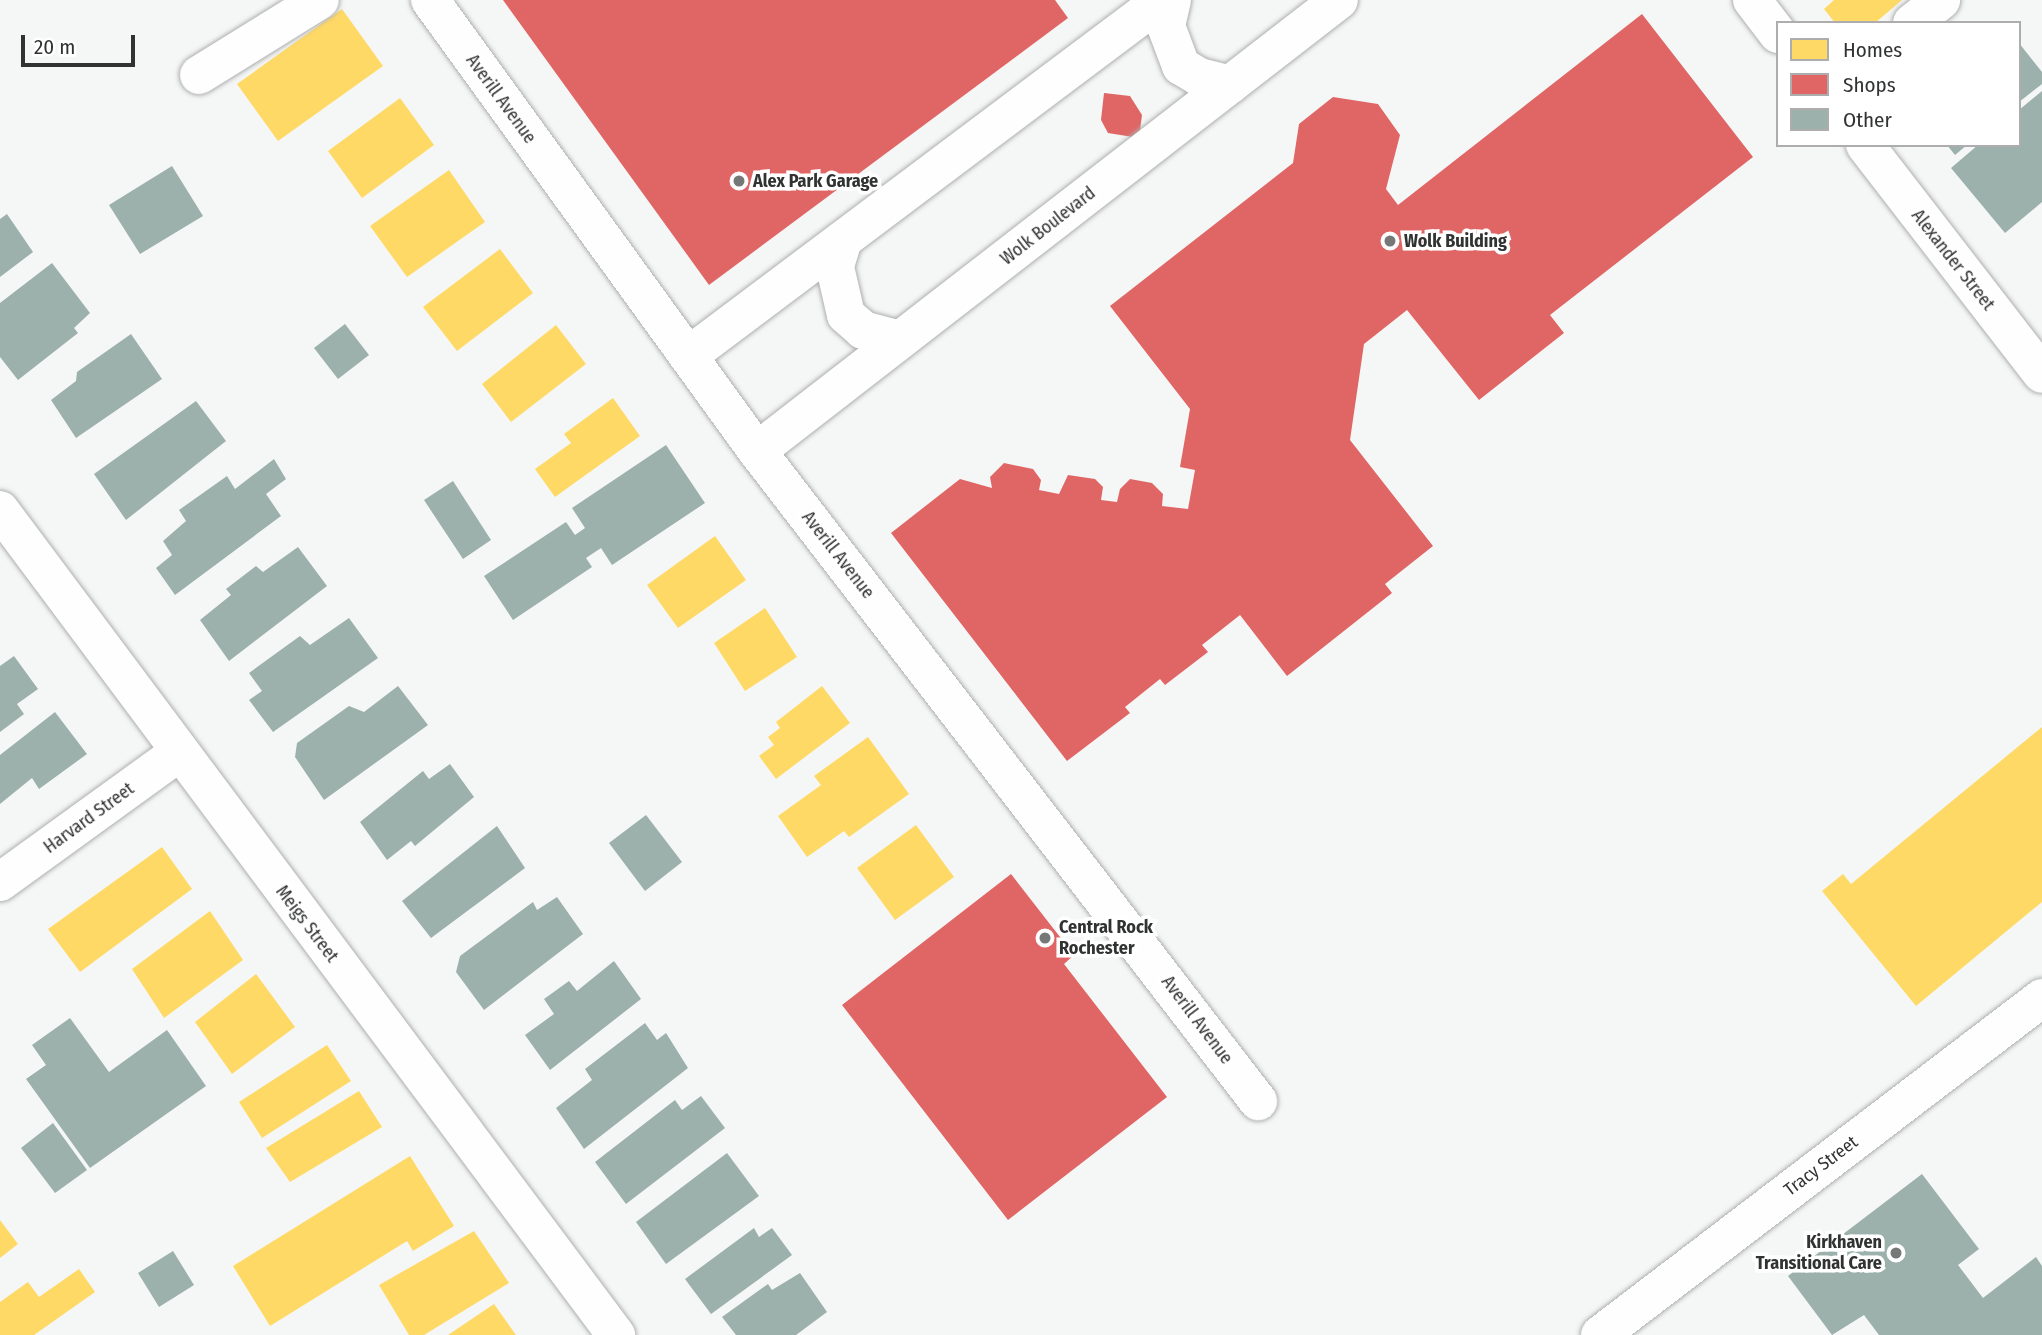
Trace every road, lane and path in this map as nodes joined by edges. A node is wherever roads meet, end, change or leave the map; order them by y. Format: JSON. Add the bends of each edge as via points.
{"nodes":[{"id":1,"x":320,"y":0,"type":"edge"},
{"id":2,"x":430,"y":0,"type":"edge"},
{"id":3,"x":1162,"y":0,"type":"edge"},
{"id":4,"x":1172,"y":0,"type":"edge"},
{"id":5,"x":1752,"y":0,"type":"edge"},
{"id":6,"x":1941,"y":0,"type":"edge"},
{"id":7,"x":1328,"y":5,"type":"edge"},
{"id":8,"x":1915,"y":21,"type":"edge"},
{"id":9,"x":1776,"y":31,"type":"edge"},
{"id":10,"x":199,"y":75,"type":"dead end"},
{"id":11,"x":1230,"y":85,"type":"junction"},
{"id":12,"x":1867,"y":147,"type":"edge"},
{"id":13,"x":843,"y":240,"type":"junction"},
{"id":14,"x":900,"y":340,"type":"junction"},
{"id":15,"x":688,"y":356,"type":"junction"},
{"id":16,"x":2042,"y":374,"type":"edge"},
{"id":17,"x":757,"y":451,"type":"junction"},
{"id":18,"x":0,"y":510,"type":"edge"},
{"id":19,"x":178,"y":753,"type":"junction"},
{"id":20,"x":0,"y":883,"type":"edge"},
{"id":21,"x":2042,"y":998,"type":"edge"},
{"id":22,"x":1258,"y":1101,"type":"dead end"},
{"id":23,"x":609,"y":1333,"type":"edge"},
{"id":24,"x":1600,"y":1335,"type":"edge"}],
"edges":[{"from":1,"to":10,"type":"street"},
{"from":2,"to":15,"type":"street","name":"Averill Avenue"},
{"from":3,"to":13,"type":"street"},
{"from":4,"to":11,"type":"street","via":[[1166,26],[1181,66],[1199,77]]},
{"from":5,"to":9,"type":"street"},
{"from":6,"to":8,"type":"street"},
{"from":7,"to":11,"type":"street","name":"Wolk Boulevard"},
{"from":11,"to":14,"type":"street","name":"Wolk Boulevard"},
{"from":12,"to":16,"type":"street","name":"Alexander Street"},
{"from":13,"to":14,"type":"street","via":[[835,267],[846,315],[863,330]]},
{"from":13,"to":15,"type":"street"},
{"from":14,"to":17,"type":"street","name":"Wolk Boulevard"},
{"from":15,"to":17,"type":"street","name":"Averill Avenue"},
{"from":17,"to":22,"type":"street","name":"Averill Avenue"},
{"from":18,"to":19,"type":"street","name":"Meigs Street"},
{"from":19,"to":20,"type":"street","name":"Harvard Street"},
{"from":19,"to":23,"type":"street","name":"Meigs Street"},
{"from":21,"to":24,"type":"street","name":"Tracy Street"}]}
